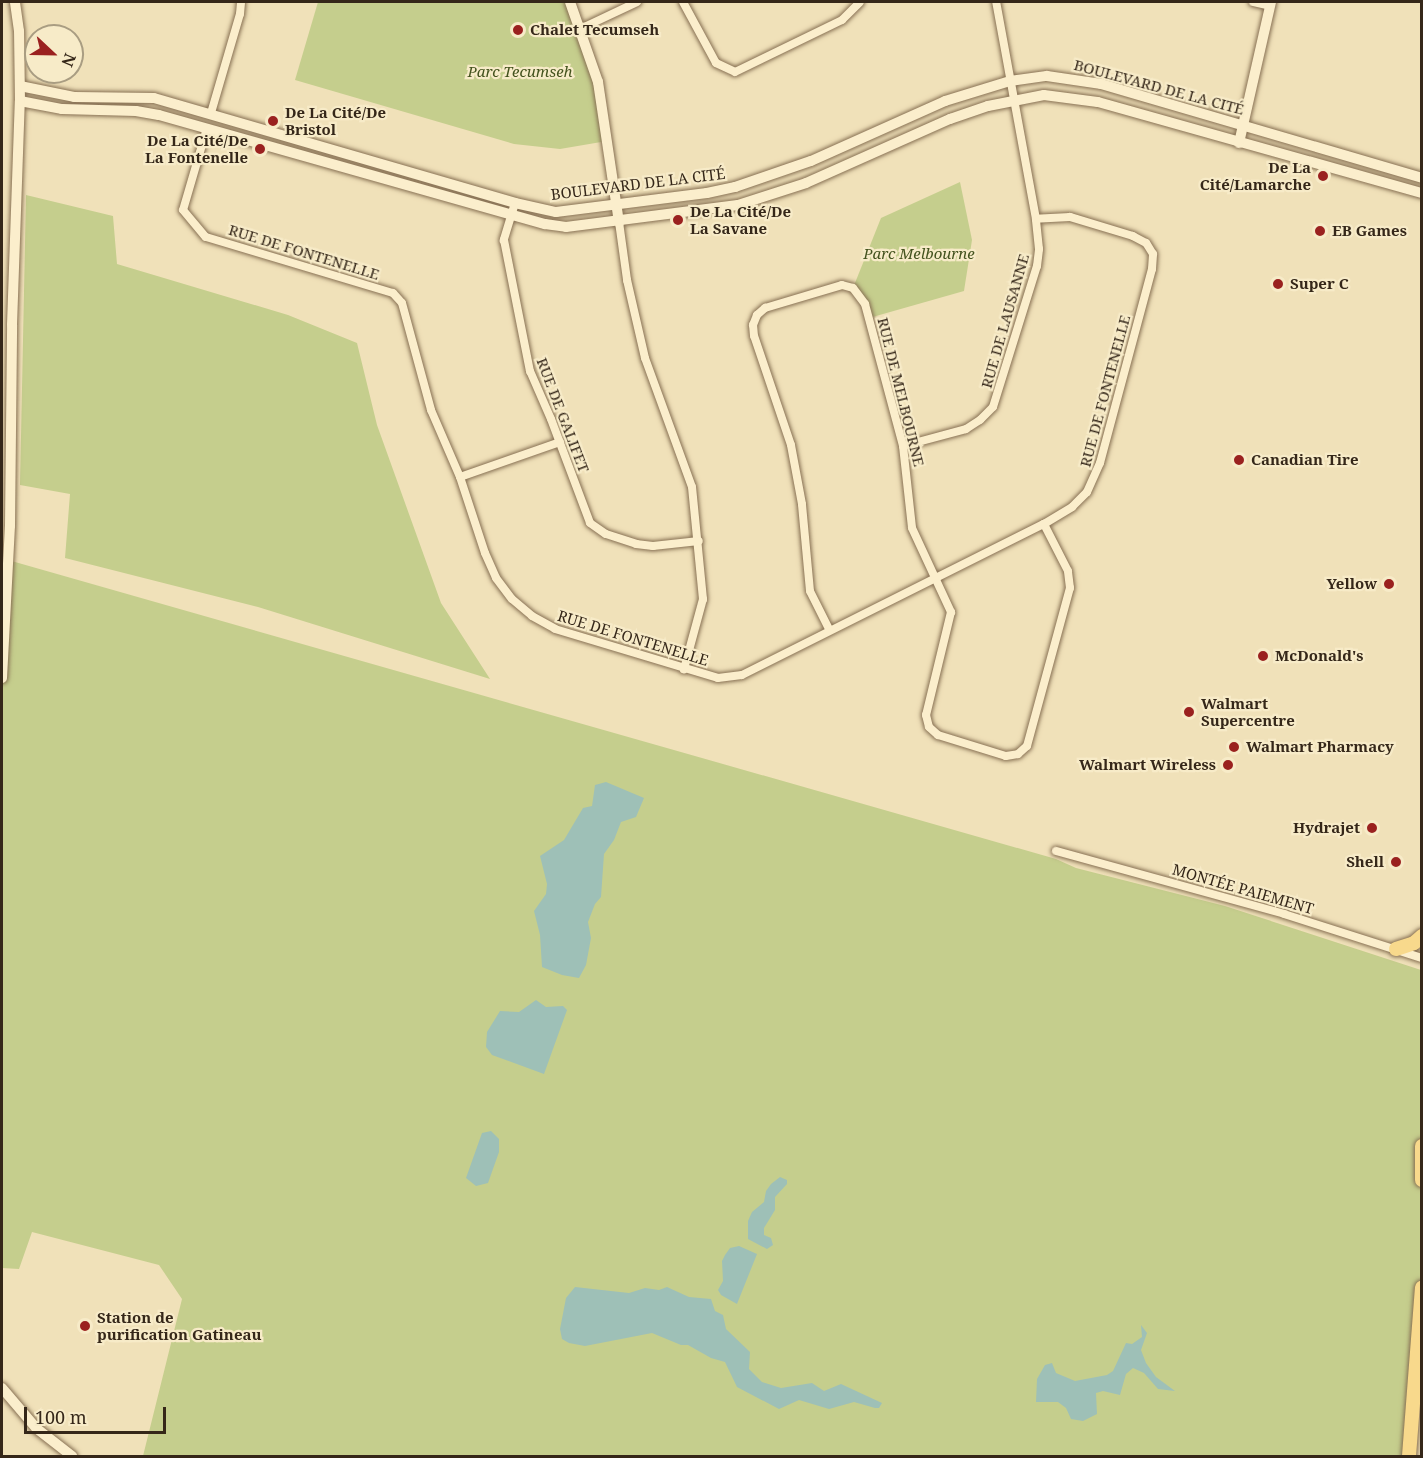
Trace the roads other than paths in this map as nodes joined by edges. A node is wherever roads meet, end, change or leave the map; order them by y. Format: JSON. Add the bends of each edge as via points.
{"nodes":[{"id":1,"x":15,"y":2,"type":"edge"},
{"id":2,"x":241,"y":2,"type":"edge"},
{"id":3,"x":570,"y":2,"type":"edge"},
{"id":4,"x":638,"y":2,"type":"edge"},
{"id":5,"x":683,"y":2,"type":"edge"},
{"id":6,"x":860,"y":2,"type":"edge"},
{"id":7,"x":996,"y":2,"type":"edge"},
{"id":8,"x":1253,"y":2,"type":"edge"},
{"id":9,"x":1270,"y":4,"type":"edge"},
{"id":10,"x":580,"y":29,"type":"junction"},
{"id":11,"x":1010,"y":81,"type":"junction"},
{"id":12,"x":20,"y":86,"type":"junction"},
{"id":13,"x":1013,"y":100,"type":"junction"},
{"id":14,"x":20,"y":101,"type":"junction"},
{"id":15,"x":211,"y":113,"type":"junction"},
{"id":16,"x":1243,"y":125,"type":"junction"},
{"id":17,"x":207,"y":128,"type":"junction"},
{"id":18,"x":1239,"y":143,"type":"junction"},
{"id":19,"x":1422,"y":178,"type":"edge"},
{"id":20,"x":1422,"y":193,"type":"edge"},
{"id":21,"x":515,"y":203,"type":"junction"},
{"id":22,"x":617,"y":204,"type":"junction"},
{"id":23,"x":510,"y":214,"type":"junction"},
{"id":24,"x":1036,"y":219,"type":"junction"},
{"id":25,"x":619,"y":222,"type":"junction"},
{"id":26,"x":7,"y":325,"type":"edge"},
{"id":27,"x":560,"y":442,"type":"junction"},
{"id":28,"x":903,"y":446,"type":"junction"},
{"id":29,"x":460,"y":477,"type":"junction"},
{"id":30,"x":1044,"y":524,"type":"junction"},
{"id":31,"x":699,"y":542,"type":"junction"},
{"id":32,"x":933,"y":578,"type":"junction"},
{"id":33,"x":829,"y":629,"type":"junction"},
{"id":34,"x":684,"y":669,"type":"junction"},
{"id":35,"x":2,"y":678,"type":"edge"},
{"id":36,"x":1056,"y":850,"type":"dead end"},
{"id":37,"x":1422,"y":936,"type":"edge"},
{"id":38,"x":1396,"y":950,"type":"junction"},
{"id":39,"x":1422,"y":958,"type":"edge"},
{"id":40,"x":1422,"y":1146,"type":"edge"},
{"id":41,"x":1422,"y":1180,"type":"edge"},
{"id":42,"x":1422,"y":1288,"type":"edge"},
{"id":43,"x":2,"y":1388,"type":"edge"},
{"id":44,"x":72,"y":1456,"type":"edge"},
{"id":45,"x":1409,"y":1456,"type":"edge"}],
"edges":[{"from":1,"to":12,"type":"street","via":[[20,31]]},
{"from":2,"to":15,"type":"street"},
{"from":3,"to":10,"type":"street"},
{"from":4,"to":10,"type":"street"},
{"from":5,"to":6,"type":"street","via":[[716,63],[735,72],[842,20]]},
{"from":7,"to":11,"type":"street","name":"RUE DE LAUSANNE"},
{"from":8,"to":9,"type":"street"},
{"from":9,"to":16,"type":"street"},
{"from":10,"to":22,"type":"street","via":[[602,96]]},
{"from":11,"to":13,"type":"street","name":"RUE DE LAUSANNE"},
{"from":11,"to":16,"type":"street","name":"BOULEVARD DE LA CITÉ","via":[[1047,76],[1089,81]]},
{"from":11,"to":22,"type":"street","name":"BOULEVARD DE LA CITÉ","via":[[945,101],[811,162],[735,187]]},
{"from":12,"to":14,"type":"street"},
{"from":12,"to":15,"type":"street","name":"BOULEVARD DE LA CITÉ","via":[[74,97],[154,98]]},
{"from":13,"to":18,"type":"street","name":"BOULEVARD DE LA CITÉ","via":[[1044,95],[1083,99]]},
{"from":13,"to":24,"type":"street","name":"RUE DE LAUSANNE"},
{"from":13,"to":25,"type":"street","name":"BOULEVARD DE LA CITÉ","via":[[950,119],[806,183],[738,205]]},
{"from":14,"to":17,"type":"street","name":"BOULEVARD DE LA CITÉ","via":[[62,109],[147,112]]},
{"from":14,"to":26,"type":"street"},
{"from":15,"to":17,"type":"street"},
{"from":15,"to":21,"type":"street","name":"BOULEVARD DE LA CITÉ"},
{"from":16,"to":18,"type":"street"},
{"from":16,"to":19,"type":"street","name":"BOULEVARD DE LA CITÉ"},
{"from":17,"to":23,"type":"street","name":"BOULEVARD DE LA CITÉ"},
{"from":17,"to":29,"type":"street","name":"RUE DE FONTENELLE","via":[[183,210],[194,226],[206,237],[393,293],[402,303],[431,410]]},
{"from":18,"to":20,"type":"street","name":"BOULEVARD DE LA CITÉ"},
{"from":21,"to":22,"type":"street","name":"BOULEVARD DE LA CITÉ","via":[[556,212]]},
{"from":21,"to":23,"type":"street","name":"RUE DE GALIFET"},
{"from":22,"to":25,"type":"street"},
{"from":23,"to":25,"type":"street","name":"BOULEVARD DE LA CITÉ","via":[[566,227]]},
{"from":23,"to":27,"type":"street","name":"RUE DE GALIFET","via":[[504,240],[530,371]]},
{"from":24,"to":28,"type":"street","name":"RUE DE LAUSANNE","via":[[1037,266],[993,407],[966,429]]},
{"from":24,"to":30,"type":"street","name":"RUE DE FONTENELLE","via":[[1062,216],[1133,236],[1146,243],[1153,254],[1096,473],[1087,492],[1072,507]]},
{"from":25,"to":31,"type":"street","via":[[640,342],[688,472]]},
{"from":26,"to":35,"type":"street","via":[[10,526]]},
{"from":27,"to":29,"type":"street"},
{"from":27,"to":31,"type":"street","name":"RUE DE GALIFET","via":[[586,516],[594,527],[636,544]]},
{"from":28,"to":32,"type":"street","name":"RUE DE MELBOURNE","via":[[912,528]]},
{"from":28,"to":33,"type":"street","name":"RUE DE MELBOURNE","via":[[869,318],[858,293],[848,286],[836,286],[760,311],[753,325],[754,336],[791,445],[802,504],[810,591]]},
{"from":29,"to":34,"type":"street","name":"RUE DE FONTENELLE","via":[[496,578],[520,607],[563,632]]},
{"from":30,"to":32,"type":"street","name":"RUE DE FONTENELLE"},
{"from":30,"to":32,"type":"street","name":"RUE DE MELBOURNE","via":[[1068,571],[1070,588],[1030,738],[1018,754],[1006,756],[943,737],[929,727],[928,708],[951,618]]},
{"from":31,"to":34,"type":"street","via":[[704,599]]},
{"from":32,"to":33,"type":"street","name":"RUE DE FONTENELLE"},
{"from":33,"to":34,"type":"street","name":"RUE DE FONTENELLE","via":[[735,677],[718,678]]},
{"from":36,"to":38,"type":"street","name":"MONTÉE PAIEMENT"},
{"from":37,"to":38,"type":"main road"},
{"from":38,"to":39,"type":"street","name":"MONTÉE PAIEMENT"},
{"from":40,"to":41,"type":"main road"},
{"from":42,"to":45,"type":"main road"},
{"from":43,"to":44,"type":"street","via":[[36,1428]]}]}
